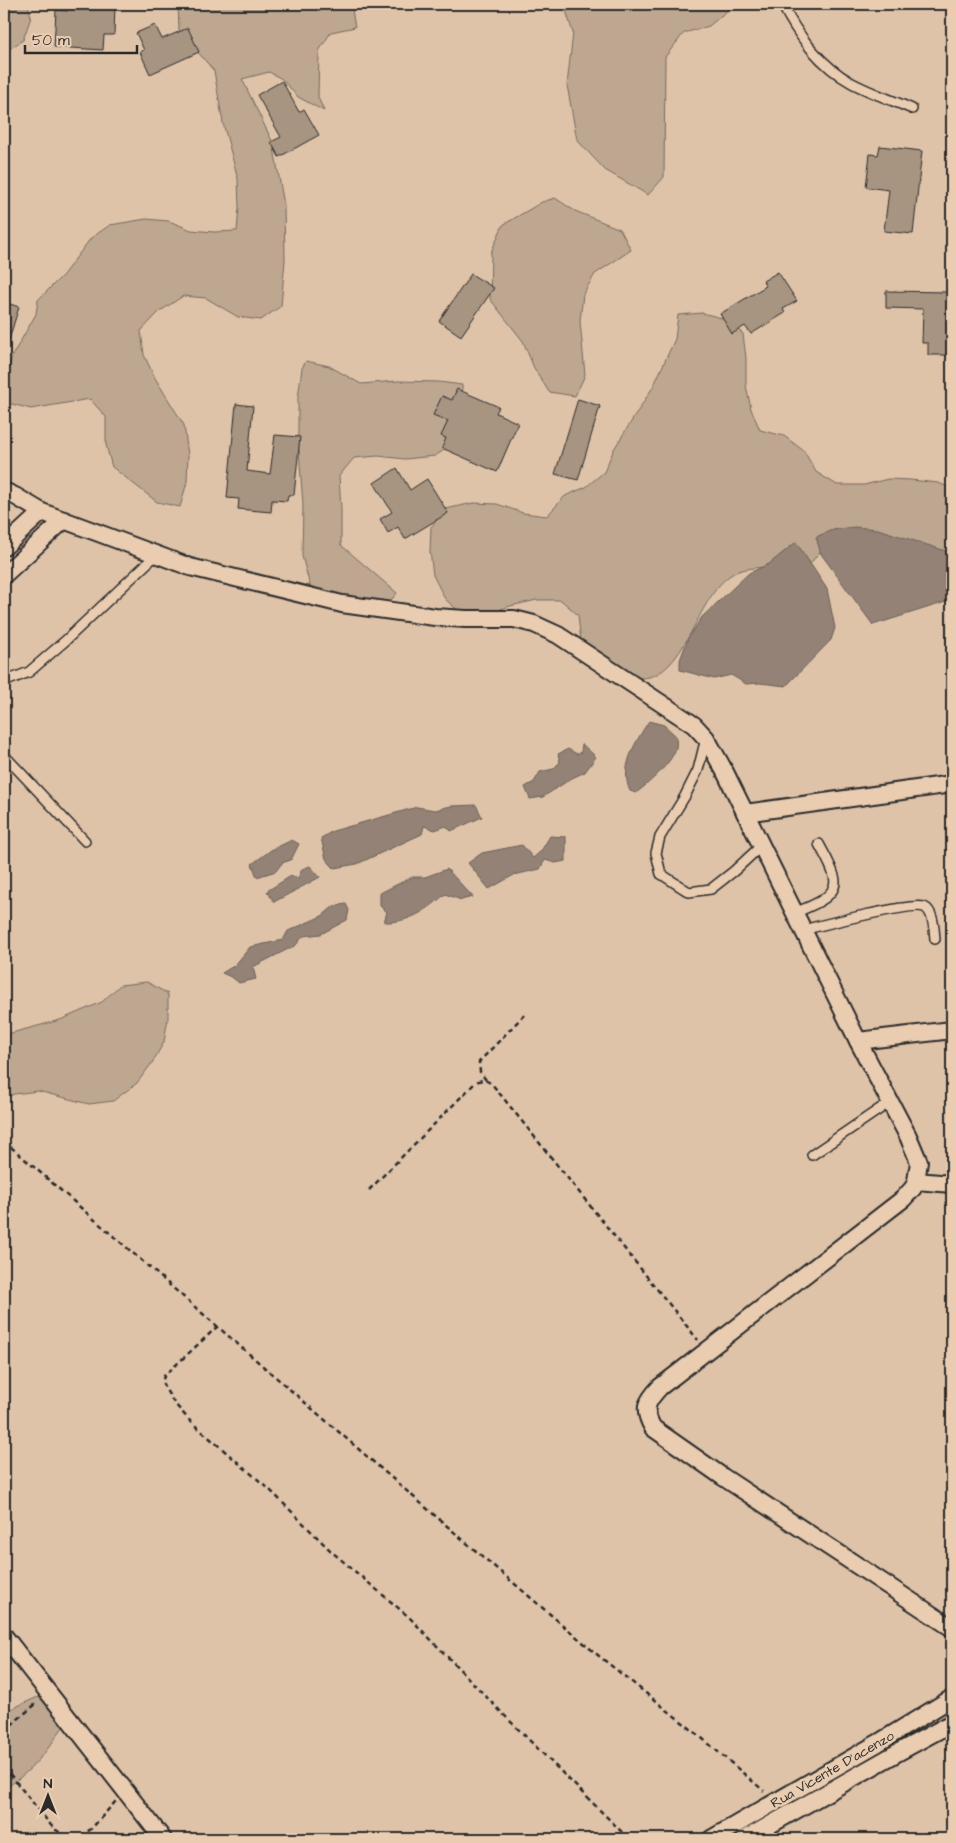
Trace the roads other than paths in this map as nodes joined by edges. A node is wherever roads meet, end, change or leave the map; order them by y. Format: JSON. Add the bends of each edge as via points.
{"nodes":[{"id":1,"x":782,"y":4,"type":"edge"},
{"id":2,"x":912,"y":109,"type":"dead end"},
{"id":3,"x":4,"y":491,"type":"edge"},
{"id":4,"x":42,"y":512,"type":"junction"},
{"id":5,"x":64,"y":520,"type":"junction"},
{"id":6,"x":4,"y":547,"type":"edge"},
{"id":7,"x":156,"y":555,"type":"junction"},
{"id":8,"x":4,"y":575,"type":"edge"},
{"id":9,"x":4,"y":682,"type":"edge"},
{"id":10,"x":706,"y":738,"type":"junction"},
{"id":11,"x":4,"y":755,"type":"edge"},
{"id":12,"x":952,"y":784,"type":"edge"},
{"id":13,"x":745,"y":813,"type":"junction"},
{"id":14,"x":85,"y":841,"type":"dead end"},
{"id":15,"x":819,"y":844,"type":"dead end"},
{"id":16,"x":761,"y":846,"type":"junction"},
{"id":17,"x":794,"y":913,"type":"junction"},
{"id":18,"x":803,"y":930,"type":"junction"},
{"id":19,"x":935,"y":939,"type":"dead end"},
{"id":20,"x":952,"y":1030,"type":"edge"},
{"id":21,"x":858,"y":1041,"type":"junction"},
{"id":22,"x":890,"y":1102,"type":"junction"},
{"id":23,"x":812,"y":1155,"type":"dead end"},
{"id":24,"x":916,"y":1182,"type":"junction"},
{"id":25,"x":952,"y":1184,"type":"edge"},
{"id":26,"x":952,"y":1628,"type":"edge"},
{"id":27,"x":4,"y":1636,"type":"edge"},
{"id":28,"x":952,"y":1698,"type":"edge"},
{"id":29,"x":952,"y":1723,"type":"edge"},
{"id":30,"x":164,"y":1839,"type":"edge"},
{"id":31,"x":712,"y":1839,"type":"edge"},
{"id":32,"x":745,"y":1839,"type":"edge"}],
"edges":[{"from":1,"to":2,"type":"lane","via":[[819,58],[852,82]]},
{"from":3,"to":4,"type":"street"},
{"from":4,"to":5,"type":"street"},
{"from":4,"to":6,"type":"street"},
{"from":5,"to":7,"type":"street"},
{"from":5,"to":8,"type":"street"},
{"from":7,"to":9,"type":"lane","via":[[29,672]]},
{"from":7,"to":10,"type":"street","via":[[190,567],[342,604],[435,617],[514,619],[534,624],[558,635],[606,666],[694,725]]},
{"from":10,"to":13,"type":"street"},
{"from":10,"to":16,"type":"lane","via":[[698,770],[660,838],[656,853],[661,874],[689,892],[710,889]]},
{"from":11,"to":14,"type":"lane"},
{"from":12,"to":13,"type":"street"},
{"from":13,"to":16,"type":"street"},
{"from":15,"to":17,"type":"lane","via":[[835,878],[832,890],[825,899]]},
{"from":16,"to":17,"type":"street"},
{"from":17,"to":18,"type":"street"},
{"from":18,"to":19,"type":"lane","via":[[924,907],[930,912]]},
{"from":18,"to":21,"type":"street"},
{"from":20,"to":21,"type":"street"},
{"from":21,"to":22,"type":"street"},
{"from":22,"to":23,"type":"lane"},
{"from":22,"to":24,"type":"street","via":[[919,1162]]},
{"from":24,"to":25,"type":"street"},
{"from":24,"to":26,"type":"street","via":[[903,1199],[660,1387],[648,1400],[646,1413],[653,1428]]},
{"from":27,"to":30,"type":"street"},
{"from":28,"to":31,"type":"street","name":"Rua Vicente D'acenzo"},
{"from":29,"to":32,"type":"street"}]}
